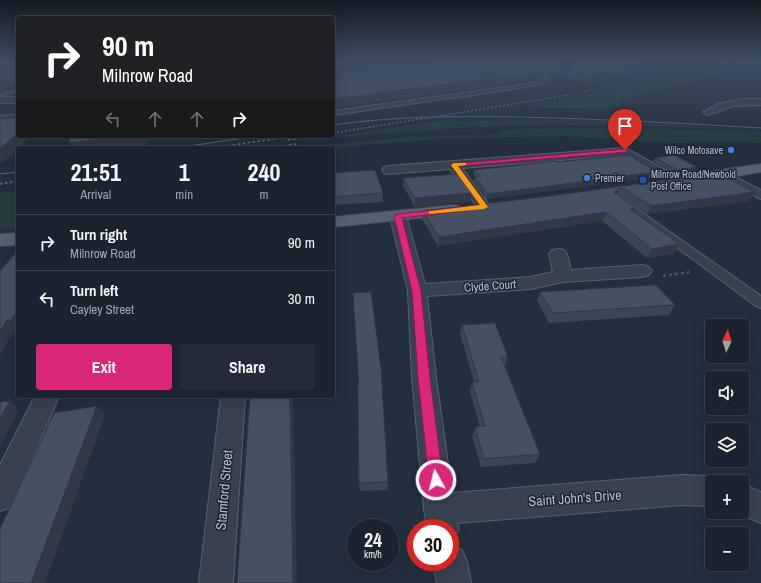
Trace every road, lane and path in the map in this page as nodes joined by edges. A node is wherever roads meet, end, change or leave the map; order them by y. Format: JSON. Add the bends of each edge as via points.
{"nodes":[{"id":1,"x":510,"y":88,"type":"edge"},
{"id":2,"x":506,"y":89,"type":"joint"},
{"id":3,"x":16,"y":91,"type":"edge"},
{"id":4,"x":0,"y":95,"type":"edge"},
{"id":5,"x":0,"y":100,"type":"edge"},
{"id":6,"x":16,"y":100,"type":"edge"},
{"id":7,"x":761,"y":102,"type":"edge"},
{"id":8,"x":708,"y":112,"type":"dead end"},
{"id":9,"x":335,"y":113,"type":"edge"},
{"id":10,"x":16,"y":117,"type":"edge"},
{"id":11,"x":0,"y":119,"type":"edge"},
{"id":12,"x":454,"y":165,"type":"junction"},
{"id":13,"x":761,"y":168,"type":"edge"},
{"id":14,"x":388,"y":170,"type":"dead end"},
{"id":15,"x":721,"y":174,"type":"junction"},
{"id":16,"x":674,"y":181,"type":"junction"},
{"id":17,"x":652,"y":184,"type":"edge"},
{"id":18,"x":616,"y":193,"type":"edge"},
{"id":19,"x":761,"y":195,"type":"edge"},
{"id":20,"x":491,"y":206,"type":"joint"},
{"id":21,"x":398,"y":216,"type":"junction"},
{"id":22,"x":335,"y":222,"type":"edge"},
{"id":23,"x":16,"y":239,"type":"edge"},
{"id":24,"x":0,"y":240,"type":"edge"},
{"id":25,"x":558,"y":254,"type":"dead end"},
{"id":26,"x":714,"y":267,"type":"junction"},
{"id":27,"x":642,"y":272,"type":"joint"},
{"id":28,"x":563,"y":276,"type":"junction"},
{"id":29,"x":417,"y":291,"type":"junction"},
{"id":30,"x":761,"y":303,"type":"edge"},
{"id":31,"x":46,"y":398,"type":"edge"},
{"id":32,"x":233,"y":398,"type":"edge"},
{"id":33,"x":705,"y":491,"type":"edge"},
{"id":34,"x":0,"y":496,"type":"edge"},
{"id":35,"x":749,"y":502,"type":"edge"},
{"id":36,"x":761,"y":508,"type":"edge"},
{"id":37,"x":441,"y":518,"type":"edge"},
{"id":38,"x":452,"y":571,"type":"edge"},
{"id":39,"x":216,"y":583,"type":"edge"},
{"id":40,"x":454,"y":583,"type":"edge"}],
"edges":[{"from":1,"to":2,"type":"lane"},
{"from":2,"to":9,"type":"lane"},
{"from":3,"to":4,"type":"lane"},
{"from":5,"to":6,"type":"street"},
{"from":7,"to":8,"type":"street","via":[[739,101]]},
{"from":10,"to":11,"type":"street"},
{"from":12,"to":14,"type":"street"},
{"from":12,"to":16,"type":"street","via":[[625,150]]},
{"from":12,"to":20,"type":"street"},
{"from":13,"to":15,"type":"main road"},
{"from":15,"to":16,"type":"main road"},
{"from":15,"to":19,"type":"street"},
{"from":16,"to":17,"type":"main road"},
{"from":18,"to":26,"type":"street"},
{"from":20,"to":21,"type":"main road"},
{"from":21,"to":22,"type":"main road"},
{"from":21,"to":29,"type":"street"},
{"from":23,"to":24,"type":"main road"},
{"from":25,"to":28,"type":"street"},
{"from":26,"to":27,"type":"path","via":[[662,276]]},
{"from":26,"to":30,"type":"street"},
{"from":27,"to":28,"type":"street","name":"Clyde Court"},
{"from":28,"to":29,"type":"street","name":"Clyde Court","via":[[531,283]]},
{"from":29,"to":37,"type":"street","via":[[424,378]]},
{"from":31,"to":34,"type":"street"},
{"from":32,"to":39,"type":"street","name":"Stamford Street"},
{"from":33,"to":37,"type":"street","name":"Saint John's Drive","via":[[682,490]]},
{"from":35,"to":36,"type":"street"},
{"from":38,"to":40,"type":"street"}]}
